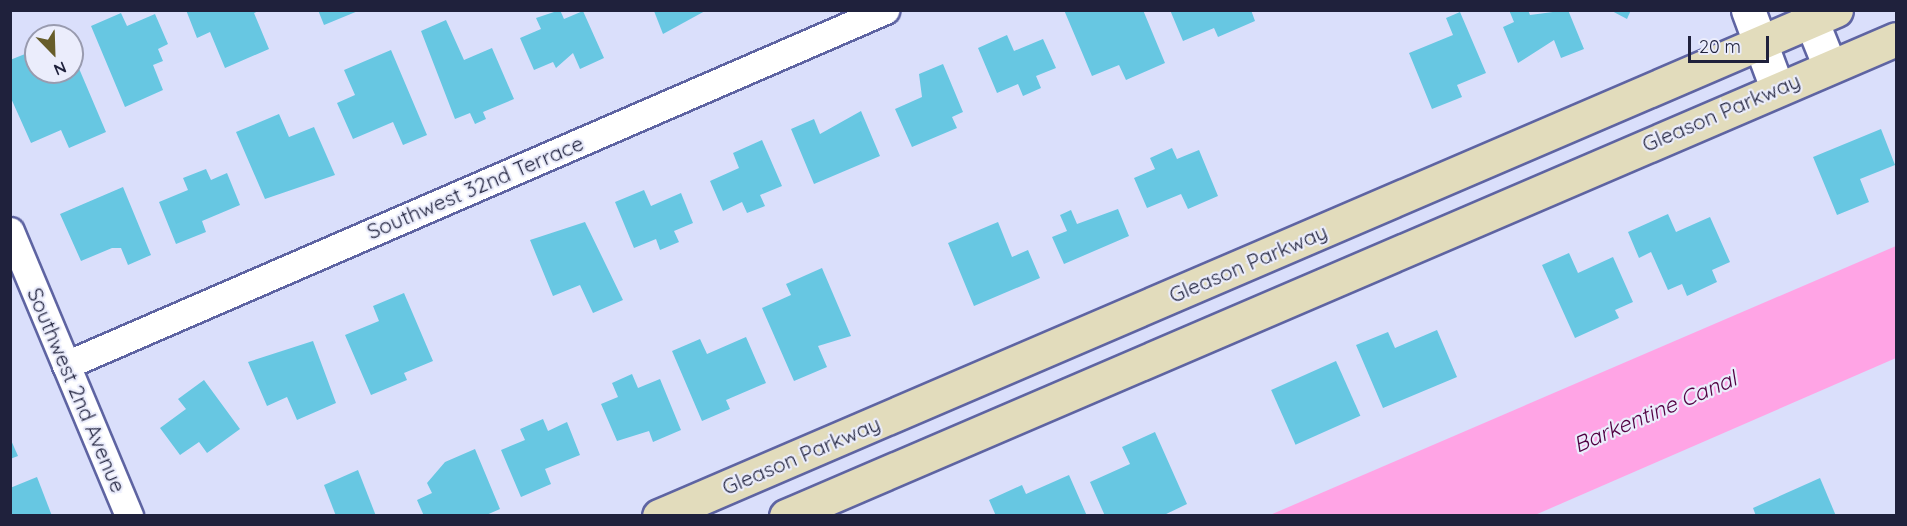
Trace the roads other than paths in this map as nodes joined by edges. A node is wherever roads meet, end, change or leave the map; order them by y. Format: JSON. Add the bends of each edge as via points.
{"nodes":[{"id":1,"x":885,"y":10,"type":"edge"},
{"id":2,"x":1748,"y":10,"type":"edge"},
{"id":3,"x":1818,"y":14,"type":"edge"},
{"id":4,"x":1896,"y":39,"type":"edge"},
{"id":5,"x":1761,"y":44,"type":"junction"},
{"id":6,"x":1830,"y":67,"type":"junction"},
{"id":7,"x":1777,"y":88,"type":"junction"},
{"id":8,"x":10,"y":231,"type":"edge"},
{"id":9,"x":66,"y":365,"type":"junction"},
{"id":10,"x":129,"y":516,"type":"edge"},
{"id":11,"x":659,"y":516,"type":"edge"},
{"id":12,"x":786,"y":516,"type":"edge"}],
"edges":[{"from":1,"to":9,"type":"street","name":"Southwest 32nd Terrace"},
{"from":2,"to":5,"type":"street"},
{"from":3,"to":5,"type":"main road","name":"Gleason Parkway"},
{"from":3,"to":6,"type":"street"},
{"from":4,"to":6,"type":"main road","name":"Gleason Parkway"},
{"from":5,"to":7,"type":"street"},
{"from":5,"to":11,"type":"main road","name":"Gleason Parkway"},
{"from":6,"to":7,"type":"main road","name":"Gleason Parkway"},
{"from":7,"to":12,"type":"main road","name":"Gleason Parkway"},
{"from":8,"to":9,"type":"street","name":"Southwest 2nd Avenue"},
{"from":9,"to":10,"type":"street","name":"Southwest 2nd Avenue"}]}
